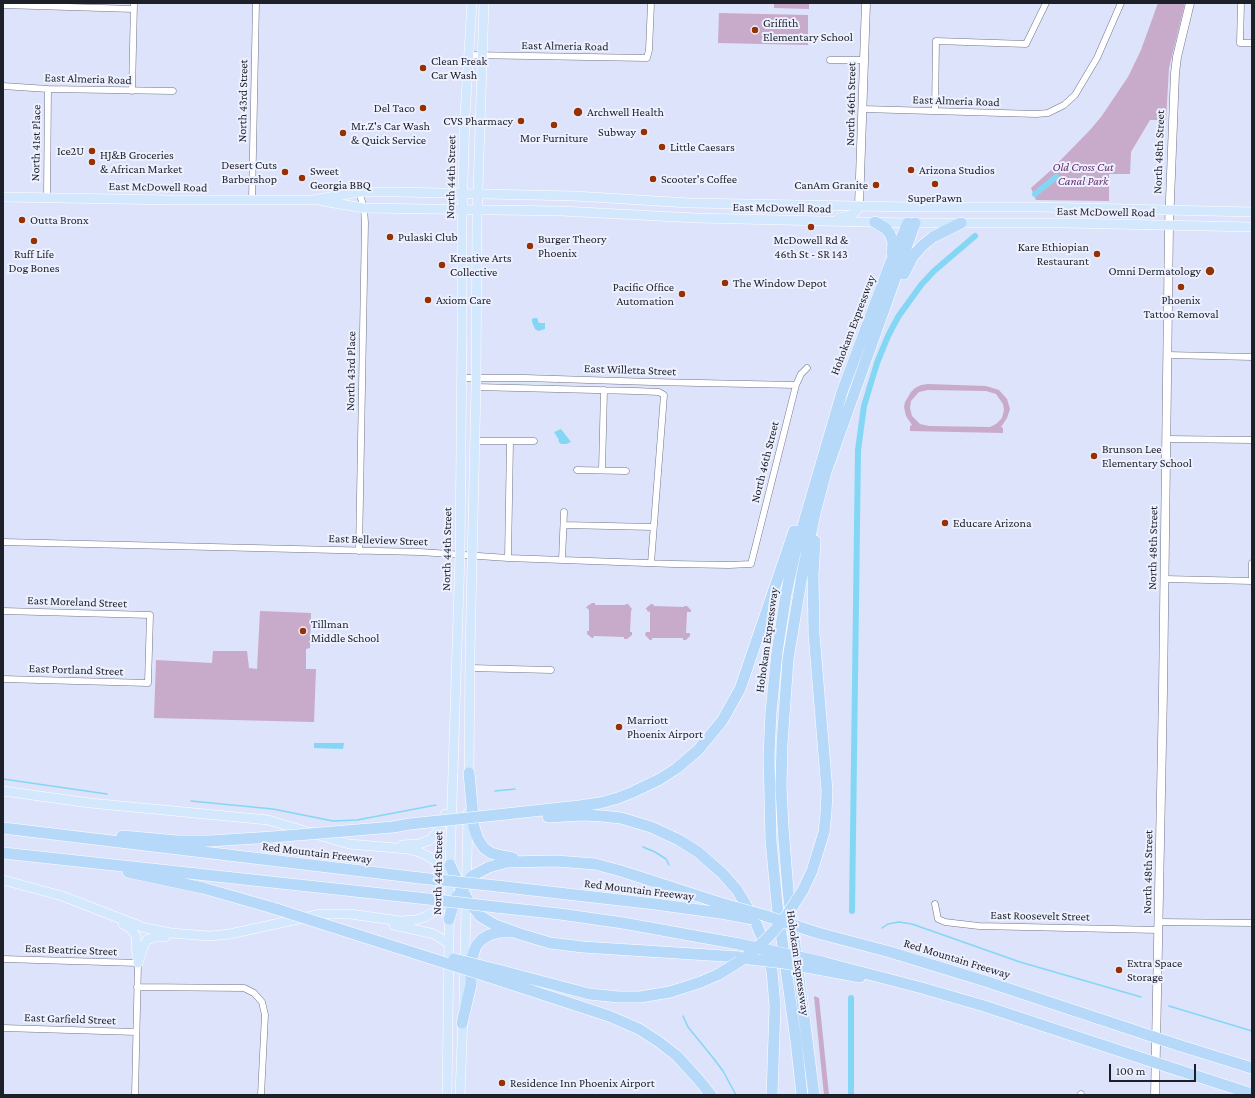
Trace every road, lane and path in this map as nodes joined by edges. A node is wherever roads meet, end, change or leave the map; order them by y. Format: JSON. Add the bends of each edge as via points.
{"nodes":[{"id":1,"x":256,"y":3,"type":"edge"},
{"id":2,"x":472,"y":3,"type":"edge"},
{"id":3,"x":484,"y":3,"type":"edge"},
{"id":4,"x":650,"y":3,"type":"edge"},
{"id":5,"x":866,"y":3,"type":"edge"},
{"id":6,"x":1046,"y":3,"type":"edge"},
{"id":7,"x":1121,"y":3,"type":"edge"},
{"id":8,"x":1190,"y":3,"type":"edge"},
{"id":9,"x":1241,"y":3,"type":"edge"},
{"id":10,"x":3,"y":5,"type":"edge"},
{"id":11,"x":134,"y":6,"type":"edge"},
{"id":12,"x":1252,"y":43,"type":"edge"},
{"id":13,"x":469,"y":55,"type":"junction"},
{"id":14,"x":483,"y":55,"type":"junction"},
{"id":15,"x":830,"y":60,"type":"dead end"},
{"id":16,"x":864,"y":60,"type":"junction"},
{"id":17,"x":3,"y":86,"type":"edge"},
{"id":18,"x":48,"y":89,"type":"junction"},
{"id":19,"x":132,"y":91,"type":"junction"},
{"id":20,"x":173,"y":91,"type":"dead end"},
{"id":21,"x":863,"y":109,"type":"junction"},
{"id":22,"x":935,"y":111,"type":"junction"},
{"id":23,"x":360,"y":192,"type":"junction"},
{"id":24,"x":463,"y":193,"type":"junction"},
{"id":25,"x":479,"y":194,"type":"junction"},
{"id":26,"x":3,"y":197,"type":"edge"},
{"id":27,"x":47,"y":197,"type":"junction"},
{"id":28,"x":252,"y":200,"type":"junction"},
{"id":29,"x":313,"y":200,"type":"junction"},
{"id":30,"x":636,"y":200,"type":"junction"},
{"id":31,"x":654,"y":201,"type":"junction"},
{"id":32,"x":747,"y":204,"type":"junction"},
{"id":33,"x":813,"y":205,"type":"junction"},
{"id":34,"x":860,"y":206,"type":"junction"},
{"id":35,"x":914,"y":207,"type":"junction"},
{"id":36,"x":364,"y":208,"type":"junction"},
{"id":37,"x":1065,"y":208,"type":"junction"},
{"id":38,"x":462,"y":209,"type":"junction"},
{"id":39,"x":478,"y":209,"type":"junction"},
{"id":40,"x":1169,"y":209,"type":"junction"},
{"id":41,"x":1252,"y":212,"type":"edge"},
{"id":42,"x":638,"y":215,"type":"junction"},
{"id":43,"x":654,"y":217,"type":"junction"},
{"id":44,"x":757,"y":220,"type":"junction"},
{"id":45,"x":815,"y":221,"type":"junction"},
{"id":46,"x":826,"y":221,"type":"junction"},
{"id":47,"x":875,"y":222,"type":"junction"},
{"id":48,"x":961,"y":222,"type":"junction"},
{"id":49,"x":912,"y":223,"type":"junction"},
{"id":50,"x":1065,"y":223,"type":"junction"},
{"id":51,"x":1169,"y":225,"type":"junction"},
{"id":52,"x":1252,"y":227,"type":"edge"},
{"id":53,"x":890,"y":264,"type":"junction"},
{"id":54,"x":883,"y":314,"type":"junction"},
{"id":55,"x":1168,"y":355,"type":"junction"},
{"id":56,"x":1252,"y":357,"type":"edge"},
{"id":57,"x":807,"y":368,"type":"dead end"},
{"id":58,"x":462,"y":378,"type":"junction"},
{"id":59,"x":476,"y":382,"type":"junction"},
{"id":60,"x":796,"y":384,"type":"junction"},
{"id":61,"x":604,"y":390,"type":"junction"},
{"id":62,"x":842,"y":392,"type":"junction"},
{"id":63,"x":840,"y":432,"type":"junction"},
{"id":64,"x":1167,"y":438,"type":"junction"},
{"id":65,"x":1252,"y":440,"type":"edge"},
{"id":66,"x":475,"y":441,"type":"junction"},
{"id":67,"x":510,"y":442,"type":"junction"},
{"id":68,"x":534,"y":442,"type":"dead end"},
{"id":69,"x":577,"y":470,"type":"dead end"},
{"id":70,"x":602,"y":470,"type":"junction"},
{"id":71,"x":626,"y":471,"type":"dead end"},
{"id":72,"x":564,"y":512,"type":"dead end"},
{"id":73,"x":564,"y":525,"type":"junction"},
{"id":74,"x":653,"y":528,"type":"junction"},
{"id":75,"x":3,"y":542,"type":"edge"},
{"id":76,"x":359,"y":551,"type":"junction"},
{"id":77,"x":460,"y":554,"type":"junction"},
{"id":78,"x":472,"y":556,"type":"junction"},
{"id":79,"x":508,"y":558,"type":"junction"},
{"id":80,"x":562,"y":560,"type":"junction"},
{"id":81,"x":651,"y":563,"type":"junction"},
{"id":82,"x":1252,"y":563,"type":"edge"},
{"id":83,"x":752,"y":564,"type":"joint"},
{"id":84,"x":1164,"y":579,"type":"junction"},
{"id":85,"x":1252,"y":581,"type":"edge"},
{"id":86,"x":458,"y":607,"type":"junction"},
{"id":87,"x":3,"y":611,"type":"edge"},
{"id":88,"x":470,"y":668,"type":"junction"},
{"id":89,"x":551,"y":670,"type":"dead end"},
{"id":90,"x":3,"y":679,"type":"edge"},
{"id":91,"x":456,"y":682,"type":"junction"},
{"id":92,"x":148,"y":683,"type":"joint"},
{"id":93,"x":469,"y":773,"type":"junction"},
{"id":94,"x":452,"y":778,"type":"junction"},
{"id":95,"x":3,"y":791,"type":"edge"},
{"id":96,"x":506,"y":817,"type":"junction"},
{"id":97,"x":3,"y":828,"type":"edge"},
{"id":98,"x":64,"y":835,"type":"junction"},
{"id":99,"x":369,"y":846,"type":"junction"},
{"id":100,"x":3,"y":853,"type":"edge"},
{"id":101,"x":21,"y":855,"type":"junction"},
{"id":102,"x":546,"y":861,"type":"junction"},
{"id":103,"x":450,"y":865,"type":"junction"},
{"id":104,"x":450,"y":879,"type":"junction"},
{"id":105,"x":3,"y":880,"type":"edge"},
{"id":106,"x":460,"y":891,"type":"junction"},
{"id":107,"x":935,"y":904,"type":"dead end"},
{"id":108,"x":720,"y":908,"type":"junction"},
{"id":109,"x":108,"y":914,"type":"junction"},
{"id":110,"x":350,"y":914,"type":"junction"},
{"id":111,"x":449,"y":919,"type":"joint"},
{"id":112,"x":1252,"y":922,"type":"edge"},
{"id":113,"x":1159,"y":926,"type":"junction"},
{"id":114,"x":520,"y":934,"type":"junction"},
{"id":115,"x":209,"y":936,"type":"junction"},
{"id":116,"x":448,"y":942,"type":"junction"},
{"id":117,"x":3,"y":959,"type":"edge"},
{"id":118,"x":138,"y":963,"type":"junction"},
{"id":119,"x":823,"y":966,"type":"junction"},
{"id":120,"x":498,"y":975,"type":"junction"},
{"id":121,"x":137,"y":987,"type":"junction"},
{"id":122,"x":462,"y":1023,"type":"junction"},
{"id":123,"x":3,"y":1028,"type":"edge"},
{"id":124,"x":136,"y":1032,"type":"junction"},
{"id":125,"x":1252,"y":1068,"type":"edge"},
{"id":126,"x":1178,"y":1070,"type":"junction"},
{"id":127,"x":1252,"y":1094,"type":"edge"},
{"id":128,"x":135,"y":1095,"type":"edge"},
{"id":129,"x":261,"y":1095,"type":"edge"},
{"id":130,"x":447,"y":1095,"type":"edge"},
{"id":131,"x":460,"y":1095,"type":"edge"},
{"id":132,"x":710,"y":1095,"type":"edge"},
{"id":133,"x":772,"y":1095,"type":"edge"},
{"id":134,"x":802,"y":1095,"type":"edge"},
{"id":135,"x":814,"y":1095,"type":"edge"},
{"id":136,"x":1155,"y":1095,"type":"edge"},
{"id":137,"x":1243,"y":1095,"type":"edge"}],
"edges":[{"from":1,"to":28,"type":"street","name":"North 43rd Street"},
{"from":2,"to":13,"type":"main road","name":"North 44th Street"},
{"from":3,"to":14,"type":"main road"},
{"from":4,"to":14,"type":"street","name":"East Almeria Road","via":[[647,58]]},
{"from":5,"to":16,"type":"street","name":"North 46th Street"},
{"from":6,"to":22,"type":"street","via":[[1026,44],[936,41]]},
{"from":7,"to":22,"type":"street","name":"East Almeria Road","via":[[1097,58],[1074,95],[1064,105],[1048,113],[1036,114]]},
{"from":8,"to":40,"type":"street","name":"North 48th Street","via":[[1174,72]]},
{"from":9,"to":12,"type":"street","via":[[1240,43]]},
{"from":10,"to":11,"type":"street"},
{"from":11,"to":19,"type":"street"},
{"from":13,"to":14,"type":"street","name":"East Almeria Road"},
{"from":13,"to":24,"type":"main road","name":"North 44th Street"},
{"from":14,"to":25,"type":"main road"},
{"from":15,"to":16,"type":"street"},
{"from":16,"to":21,"type":"street","name":"North 46th Street"},
{"from":17,"to":18,"type":"street","name":"East Almeria Road"},
{"from":18,"to":19,"type":"street","name":"East Almeria Road"},
{"from":18,"to":27,"type":"street","name":"North 41st Place"},
{"from":19,"to":20,"type":"street","name":"East Almeria Road"},
{"from":21,"to":22,"type":"street","name":"East Almeria Road"},
{"from":21,"to":34,"type":"street","name":"North 46th Street"},
{"from":23,"to":24,"type":"main road","name":"East McDowell Road"},
{"from":23,"to":29,"type":"main road","name":"East McDowell Road"},
{"from":23,"to":36,"type":"street","name":"North 43rd Place"},
{"from":24,"to":25,"type":"main road","name":"East McDowell Road"},
{"from":24,"to":38,"type":"main road","name":"North 44th Street"},
{"from":25,"to":30,"type":"main road","name":"East McDowell Road"},
{"from":25,"to":39,"type":"main road"},
{"from":26,"to":27,"type":"main road","name":"East McDowell Road"},
{"from":27,"to":28,"type":"main road","name":"East McDowell Road"},
{"from":28,"to":29,"type":"main road","name":"East McDowell Road"},
{"from":29,"to":36,"type":"main road","name":"East McDowell Road"},
{"from":30,"to":31,"type":"main road","name":"East McDowell Road"},
{"from":30,"to":42,"type":"main road"},
{"from":31,"to":32,"type":"main road","name":"East McDowell Road"},
{"from":31,"to":43,"type":"main road"},
{"from":32,"to":33,"type":"main road","name":"East McDowell Road"},
{"from":32,"to":44,"type":"main road"},
{"from":33,"to":34,"type":"main road","name":"East McDowell Road"},
{"from":33,"to":45,"type":"main road"},
{"from":34,"to":35,"type":"main road","name":"East McDowell Road"},
{"from":34,"to":46,"type":"main road","via":[[849,216]]},
{"from":35,"to":37,"type":"main road","name":"East McDowell Road"},
{"from":35,"to":49,"type":"main road","name":"Hohokam Expressway"},
{"from":36,"to":38,"type":"main road","name":"East McDowell Road"},
{"from":36,"to":76,"type":"street","name":"North 43rd Place"},
{"from":37,"to":40,"type":"main road","name":"East McDowell Road"},
{"from":37,"to":50,"type":"main road"},
{"from":38,"to":39,"type":"main road","name":"East McDowell Road"},
{"from":38,"to":58,"type":"main road","name":"North 44th Street"},
{"from":39,"to":42,"type":"main road","name":"East McDowell Road"},
{"from":39,"to":59,"type":"main road"},
{"from":40,"to":41,"type":"main road","name":"East McDowell Road"},
{"from":40,"to":51,"type":"street","name":"North 48th Street"},
{"from":42,"to":43,"type":"main road","name":"East McDowell Road"},
{"from":43,"to":44,"type":"main road","name":"East McDowell Road"},
{"from":44,"to":45,"type":"main road","name":"East McDowell Road"},
{"from":45,"to":46,"type":"main road","name":"East McDowell Road"},
{"from":46,"to":47,"type":"main road","name":"East McDowell Road"},
{"from":47,"to":49,"type":"main road","name":"East McDowell Road"},
{"from":47,"to":53,"type":"highway","via":[[886,229],[891,237],[893,250]]},
{"from":48,"to":49,"type":"main road","name":"East McDowell Road"},
{"from":48,"to":50,"type":"main road","name":"East McDowell Road"},
{"from":48,"to":54,"type":"highway","via":[[933,237],[917,251]]},
{"from":49,"to":53,"type":"highway","name":"Hohokam Expressway"},
{"from":49,"to":54,"type":"highway","name":"Hohokam Expressway"},
{"from":50,"to":51,"type":"main road","name":"East McDowell Road"},
{"from":51,"to":52,"type":"main road","name":"East McDowell Road"},
{"from":51,"to":55,"type":"street","name":"North 48th Street"},
{"from":53,"to":62,"type":"highway","name":"Hohokam Expressway"},
{"from":54,"to":63,"type":"highway","name":"Hohokam Expressway"},
{"from":55,"to":56,"type":"street"},
{"from":55,"to":64,"type":"street","name":"North 48th Street"},
{"from":57,"to":60,"type":"street","name":"North 46th Street"},
{"from":58,"to":59,"type":"street","name":"East Willetta Street"},
{"from":58,"to":77,"type":"main road","name":"North 44th Street"},
{"from":59,"to":60,"type":"street","name":"East Willetta Street","via":[[525,378]]},
{"from":59,"to":61,"type":"street"},
{"from":59,"to":66,"type":"main road"},
{"from":60,"to":83,"type":"street","name":"North 46th Street"},
{"from":61,"to":70,"type":"street"},
{"from":61,"to":74,"type":"street","via":[[664,394]]},
{"from":62,"to":96,"type":"highway","via":[[826,430],[747,673],[735,701],[716,730],[677,768],[652,784],[633,792],[591,805]]},
{"from":62,"to":134,"type":"highway","name":"Hohokam Expressway","via":[[790,573],[771,712],[769,799],[772,855]]},
{"from":63,"to":120,"type":"highway","bridge":true,"via":[[815,539],[813,574],[814,647],[827,791],[826,813],[816,861],[793,906],[784,920],[751,953],[719,974],[670,992],[620,997]]},
{"from":63,"to":135,"type":"highway","name":"Hohokam Expressway","via":[[818,500],[798,595],[788,659],[782,744],[786,869]]},
{"from":64,"to":65,"type":"street"},
{"from":64,"to":84,"type":"street","name":"North 48th Street"},
{"from":66,"to":67,"type":"street"},
{"from":66,"to":78,"type":"main road"},
{"from":67,"to":68,"type":"street"},
{"from":67,"to":79,"type":"street"},
{"from":69,"to":70,"type":"street"},
{"from":70,"to":71,"type":"street"},
{"from":72,"to":73,"type":"street"},
{"from":73,"to":74,"type":"street"},
{"from":73,"to":80,"type":"street"},
{"from":74,"to":81,"type":"street"},
{"from":75,"to":76,"type":"street","name":"East Belleview Street"},
{"from":76,"to":77,"type":"street","name":"East Belleview Street"},
{"from":77,"to":78,"type":"street","name":"East Belleview Street"},
{"from":77,"to":86,"type":"main road","name":"North 44th Street"},
{"from":78,"to":79,"type":"street","name":"East Belleview Street"},
{"from":78,"to":88,"type":"main road"},
{"from":79,"to":80,"type":"street","name":"East Belleview Street"},
{"from":80,"to":81,"type":"street","name":"East Belleview Street"},
{"from":81,"to":83,"type":"street","name":"East Belleview Street"},
{"from":82,"to":85,"type":"street"},
{"from":84,"to":85,"type":"street"},
{"from":84,"to":113,"type":"street","name":"North 48th Street"},
{"from":86,"to":88,"type":"main road","via":[[463,659]]},
{"from":86,"to":91,"type":"main road","name":"North 44th Street"},
{"from":87,"to":92,"type":"street","name":"East Moreland Street","via":[[150,615]]},
{"from":88,"to":89,"type":"street"},
{"from":88,"to":91,"type":"main road"},
{"from":88,"to":93,"type":"main road"},
{"from":90,"to":92,"type":"street","name":"East Portland Street"},
{"from":91,"to":94,"type":"main road","name":"North 44th Street"},
{"from":93,"to":102,"type":"highway","via":[[474,827],[482,845],[498,855]]},
{"from":93,"to":106,"type":"main road","via":[[467,863]]},
{"from":94,"to":99,"type":"main road","via":[[442,826],[433,838],[415,844]]},
{"from":94,"to":103,"type":"main road","name":"North 44th Street"},
{"from":95,"to":99,"type":"main road","name":"Red Mountain Freeway","via":[[84,802],[258,818],[338,841]]},
{"from":96,"to":98,"type":"highway","bridge":true,"via":[[204,841]]},
{"from":96,"to":133,"type":"highway","via":[[583,815],[631,820],[661,830],[679,840],[698,852],[722,873],[740,895],[753,917],[764,941],[770,964],[775,997]]},
{"from":97,"to":98,"type":"highway","name":"Red Mountain Freeway"},
{"from":98,"to":108,"type":"highway","name":"Red Mountain Freeway","bridge":true,"via":[[420,878],[648,903]]},
{"from":99,"to":104,"type":"main road","via":[[424,854],[437,862]]},
{"from":100,"to":101,"type":"highway"},
{"from":101,"to":119,"type":"highway","bridge":true,"via":[[560,914],[739,944]]},
{"from":101,"to":120,"type":"highway","bridge":true,"via":[[185,883]]},
{"from":102,"to":106,"type":"highway","via":[[495,864],[484,869]]},
{"from":102,"to":108,"type":"highway","via":[[607,867]]},
{"from":103,"to":104,"type":"main road","name":"North 44th Street"},
{"from":103,"to":106,"type":"highway"},
{"from":104,"to":106,"type":"main road","name":"North 44th Street"},
{"from":105,"to":109,"type":"main road","via":[[62,896]]},
{"from":106,"to":110,"type":"main road","via":[[425,918],[400,921]]},
{"from":106,"to":111,"type":"highway"},
{"from":106,"to":114,"type":"highway","via":[[484,920]]},
{"from":106,"to":122,"type":"main road","name":"North 44th Street","via":[[466,918]]},
{"from":107,"to":113,"type":"street","name":"East Roosevelt Street","via":[[938,919],[953,924]]},
{"from":108,"to":125,"type":"highway","name":"Red Mountain Freeway","bridge":true,"via":[[763,915],[890,952]]},
{"from":109,"to":115,"type":"main road","via":[[153,930]]},
{"from":109,"to":118,"type":"main road","via":[[135,934]]},
{"from":110,"to":115,"type":"main road","via":[[312,915],[230,934]]},
{"from":110,"to":116,"type":"main road","via":[[434,934]]},
{"from":111,"to":116,"type":"main road","name":"North 44th Street"},
{"from":112,"to":113,"type":"street","name":"East Roosevelt Street"},
{"from":113,"to":136,"type":"street","name":"North 48th Street"},
{"from":114,"to":119,"type":"highway","bridge":true,"via":[[550,943],[582,947],[740,957]]},
{"from":114,"to":122,"type":"highway","via":[[500,932],[489,935],[479,943],[472,958],[471,985]]},
{"from":115,"to":118,"type":"main road","via":[[184,939],[152,937],[144,944]]},
{"from":116,"to":130,"type":"main road","name":"North 44th Street"},
{"from":117,"to":118,"type":"street","name":"East Beatrice Street"},
{"from":118,"to":121,"type":"street"},
{"from":119,"to":126,"type":"highway","bridge":true,"via":[[845,975],[902,982],[1004,1012]]},
{"from":120,"to":132,"type":"highway","via":[[639,1029],[677,1056]]},
{"from":121,"to":124,"type":"street"},
{"from":121,"to":129,"type":"street","via":[[244,988],[254,993],[262,1002],[265,1015]]},
{"from":122,"to":131,"type":"main road"},
{"from":123,"to":124,"type":"street","name":"East Garfield Street"},
{"from":124,"to":128,"type":"street"},
{"from":126,"to":127,"type":"highway"},
{"from":126,"to":137,"type":"highway"}]}
